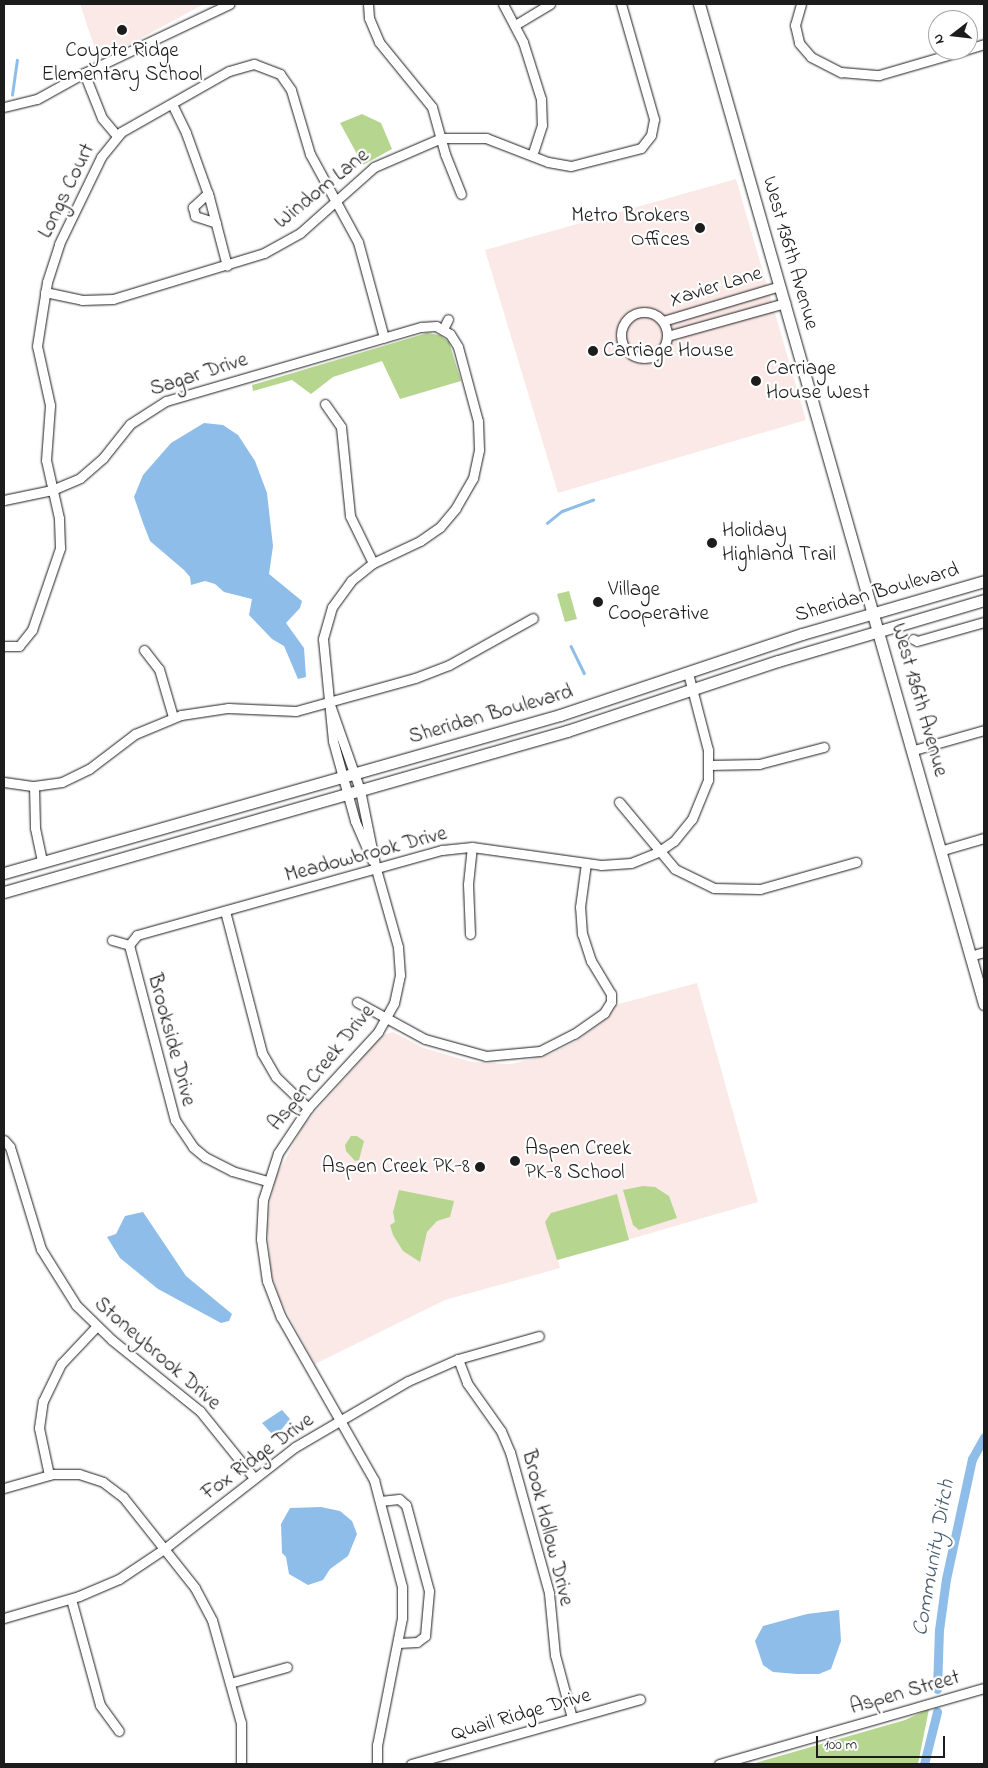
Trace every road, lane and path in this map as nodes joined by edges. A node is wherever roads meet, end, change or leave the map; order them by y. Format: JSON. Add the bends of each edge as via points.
{"nodes":[{"id":1,"x":229,"y":4,"type":"edge"},
{"id":2,"x":368,"y":4,"type":"edge"},
{"id":3,"x":503,"y":4,"type":"edge"},
{"id":4,"x":550,"y":4,"type":"edge"},
{"id":5,"x":621,"y":4,"type":"edge"},
{"id":6,"x":699,"y":4,"type":"edge"},
{"id":7,"x":802,"y":4,"type":"edge"},
{"id":8,"x":515,"y":25,"type":"junction"},
{"id":9,"x":931,"y":60,"type":"edge"},
{"id":10,"x":84,"y":73,"type":"junction"},
{"id":11,"x":172,"y":104,"type":"junction"},
{"id":12,"x":4,"y":107,"type":"edge"},
{"id":13,"x":117,"y":136,"type":"junction"},
{"id":14,"x":441,"y":138,"type":"junction"},
{"id":15,"x":532,"y":155,"type":"junction"},
{"id":16,"x":208,"y":193,"type":"junction"},
{"id":17,"x":461,"y":194,"type":"dead end"},
{"id":18,"x":336,"y":199,"type":"junction"},
{"id":19,"x":216,"y":223,"type":"junction"},
{"id":20,"x":227,"y":266,"type":"junction"},
{"id":21,"x":780,"y":286,"type":"junction"},
{"id":22,"x":45,"y":292,"type":"junction"},
{"id":23,"x":785,"y":303,"type":"junction"},
{"id":24,"x":448,"y":319,"type":"dead end"},
{"id":25,"x":663,"y":321,"type":"junction"},
{"id":26,"x":443,"y":329,"type":"junction"},
{"id":27,"x":667,"y":336,"type":"junction"},
{"id":28,"x":384,"y":338,"type":"junction"},
{"id":29,"x":324,"y":404,"type":"dead end"},
{"id":30,"x":52,"y":490,"type":"junction"},
{"id":31,"x":4,"y":500,"type":"edge"},
{"id":32,"x":373,"y":563,"type":"junction"},
{"id":33,"x":984,"y":581,"type":"edge"},
{"id":34,"x":984,"y":600,"type":"edge"},
{"id":35,"x":874,"y":613,"type":"junction"},
{"id":36,"x":533,"y":618,"type":"dead end"},
{"id":37,"x":984,"y":622,"type":"edge"},
{"id":38,"x":880,"y":631,"type":"junction"},
{"id":39,"x":913,"y":639,"type":"dead end"},
{"id":40,"x":4,"y":646,"type":"edge"},
{"id":41,"x":144,"y":650,"type":"dead end"},
{"id":42,"x":688,"y":673,"type":"junction"},
{"id":43,"x":694,"y":690,"type":"junction"},
{"id":44,"x":329,"y":702,"type":"junction"},
{"id":45,"x":173,"y":717,"type":"junction"},
{"id":46,"x":984,"y":730,"type":"edge"},
{"id":47,"x":824,"y":747,"type":"dead end"},
{"id":48,"x":914,"y":750,"type":"junction"},
{"id":49,"x":709,"y":765,"type":"junction"},
{"id":50,"x":355,"y":773,"type":"junction"},
{"id":51,"x":343,"y":776,"type":"junction"},
{"id":52,"x":4,"y":782,"type":"edge"},
{"id":53,"x":34,"y":786,"type":"junction"},
{"id":54,"x":360,"y":790,"type":"junction"},
{"id":55,"x":348,"y":793,"type":"junction"},
{"id":56,"x":619,"y":802,"type":"dead end"},
{"id":57,"x":984,"y":838,"type":"edge"},
{"id":58,"x":472,"y":847,"type":"junction"},
{"id":59,"x":942,"y":850,"type":"junction"},
{"id":60,"x":658,"y":852,"type":"junction"},
{"id":61,"x":42,"y":862,"type":"junction"},
{"id":62,"x":856,"y":862,"type":"dead end"},
{"id":63,"x":586,"y":863,"type":"junction"},
{"id":64,"x":376,"y":869,"type":"junction"},
{"id":65,"x":4,"y":873,"type":"edge"},
{"id":66,"x":4,"y":892,"type":"edge"},
{"id":67,"x":225,"y":911,"type":"junction"},
{"id":68,"x":470,"y":934,"type":"dead end"},
{"id":69,"x":112,"y":940,"type":"dead end"},
{"id":70,"x":129,"y":945,"type":"junction"},
{"id":71,"x":984,"y":952,"type":"edge"},
{"id":72,"x":970,"y":956,"type":"junction"},
{"id":73,"x":357,"y":1002,"type":"dead end"},
{"id":74,"x":984,"y":1004,"type":"edge"},
{"id":75,"x":386,"y":1020,"type":"junction"},
{"id":76,"x":308,"y":1108,"type":"junction"},
{"id":77,"x":4,"y":1140,"type":"edge"},
{"id":78,"x":267,"y":1182,"type":"junction"},
{"id":79,"x":96,"y":1327,"type":"junction"},
{"id":80,"x":539,"y":1336,"type":"dead end"},
{"id":81,"x":458,"y":1359,"type":"junction"},
{"id":82,"x":341,"y":1420,"type":"junction"},
{"id":83,"x":49,"y":1475,"type":"junction"},
{"id":84,"x":254,"y":1478,"type":"junction"},
{"id":85,"x":4,"y":1488,"type":"edge"},
{"id":86,"x":380,"y":1501,"type":"junction"},
{"id":87,"x":164,"y":1549,"type":"junction"},
{"id":88,"x":71,"y":1599,"type":"junction"},
{"id":89,"x":4,"y":1618,"type":"edge"},
{"id":90,"x":398,"y":1643,"type":"junction"},
{"id":91,"x":287,"y":1667,"type":"dead end"},
{"id":92,"x":230,"y":1682,"type":"junction"},
{"id":93,"x":984,"y":1688,"type":"edge"},
{"id":94,"x":640,"y":1699,"type":"dead end"},
{"id":95,"x":572,"y":1718,"type":"junction"},
{"id":96,"x":119,"y":1731,"type":"dead end"},
{"id":97,"x":241,"y":1764,"type":"edge"},
{"id":98,"x":377,"y":1764,"type":"edge"},
{"id":99,"x":411,"y":1764,"type":"edge"},
{"id":100,"x":719,"y":1764,"type":"edge"}],
"edges":[{"from":1,"to":10,"type":"street"},
{"from":2,"to":14,"type":"street","via":[[379,42],[425,96],[434,112]]},
{"from":3,"to":8,"type":"street"},
{"from":4,"to":8,"type":"street"},
{"from":5,"to":15,"type":"street","name":"Windom Lane","via":[[654,119],[652,135],[641,148],[632,152],[582,165],[559,165]]},
{"from":6,"to":21,"type":"main road","name":"West 136th Avenue"},
{"from":7,"to":9,"type":"street","via":[[795,25],[799,43],[811,57],[841,72],[879,75]]},
{"from":8,"to":15,"type":"street","via":[[541,99],[542,125]]},
{"from":10,"to":12,"type":"street","via":[[37,99]]},
{"from":10,"to":13,"type":"street","via":[[102,118]]},
{"from":11,"to":13,"type":"street","name":"Longs Court"},
{"from":11,"to":16,"type":"street"},
{"from":11,"to":18,"type":"street","name":"Longs Court","via":[[229,71],[254,64],[272,68],[291,90],[310,154]]},
{"from":13,"to":22,"type":"street","name":"Longs Court","via":[[102,157],[59,244]]},
{"from":14,"to":15,"type":"street","name":"Windom Lane","via":[[486,138]]},
{"from":14,"to":17,"type":"street"},
{"from":14,"to":18,"type":"street","name":"Windom Lane","via":[[374,167]]},
{"from":16,"to":19,"type":"street"},
{"from":16,"to":19,"type":"street","via":[[193,207],[196,216]]},
{"from":18,"to":20,"type":"street","name":"Windom Lane","via":[[316,220],[282,244]]},
{"from":18,"to":28,"type":"street","name":"Longs Court","via":[[358,242]]},
{"from":19,"to":20,"type":"street"},
{"from":20,"to":22,"type":"street","name":"Windom Lane","via":[[113,299],[82,300]]},
{"from":21,"to":23,"type":"main road","name":"West 136th Avenue"},
{"from":21,"to":25,"type":"street","name":"Xavier Lane"},
{"from":22,"to":30,"type":"street","name":"Longs Court","via":[[37,346],[50,405],[46,460]]},
{"from":23,"to":27,"type":"street","name":"Xavier Lane"},
{"from":23,"to":35,"type":"main road","name":"West 136th Avenue"},
{"from":24,"to":26,"type":"street"},
{"from":25,"to":27,"type":"street"},
{"from":25,"to":27,"type":"street","via":[[652,313],[638,312],[624,323],[621,338],[628,352],[642,359],[656,355],[666,344]]},
{"from":26,"to":28,"type":"street","via":[[427,326]]},
{"from":26,"to":32,"type":"street","name":"Aspen Creek Drive","via":[[458,347],[478,421],[478,450],[472,478],[456,508],[440,527],[420,541]]},
{"from":28,"to":30,"type":"street","name":"Sagar Drive","via":[[166,401],[130,424],[93,468]]},
{"from":29,"to":32,"type":"street","via":[[341,427],[350,516]]},
{"from":30,"to":31,"type":"street"},
{"from":30,"to":40,"type":"street","name":"Longs Court","via":[[61,532],[57,562],[32,630],[19,646]]},
{"from":32,"to":44,"type":"street","name":"Aspen Creek Drive","via":[[346,586],[327,620],[322,648]]},
{"from":33,"to":35,"type":"main road","name":"Sheridan Boulevard"},
{"from":34,"to":38,"type":"main road","name":"Sheridan Boulevard"},
{"from":35,"to":38,"type":"main road","name":"West 136th Avenue"},
{"from":35,"to":42,"type":"main road","name":"Sheridan Boulevard"},
{"from":36,"to":44,"type":"street","via":[[430,673]]},
{"from":37,"to":39,"type":"street","via":[[917,641]]},
{"from":38,"to":43,"type":"main road","name":"Sheridan Boulevard"},
{"from":38,"to":48,"type":"main road","name":"West 136th Avenue"},
{"from":41,"to":45,"type":"street","via":[[158,669]]},
{"from":42,"to":43,"type":"street","name":"Meadowbrook Drive"},
{"from":42,"to":50,"type":"main road","name":"Sheridan Boulevard","via":[[630,694]]},
{"from":43,"to":49,"type":"street","name":"Meadowbrook Drive"},
{"from":43,"to":54,"type":"main road","name":"Sheridan Boulevard","via":[[567,731]]},
{"from":44,"to":45,"type":"street","via":[[292,711],[228,708]]},
{"from":44,"to":50,"type":"street","name":"Aspen Creek Drive"},
{"from":44,"to":51,"type":"street","name":"Aspen Creek Drive","via":[[333,741]]},
{"from":45,"to":53,"type":"street","via":[[135,734],[76,777]]},
{"from":46,"to":48,"type":"street"},
{"from":47,"to":49,"type":"street","via":[[759,764]]},
{"from":48,"to":59,"type":"main road","name":"West 136th Avenue"},
{"from":49,"to":60,"type":"street","name":"Meadowbrook Drive","via":[[704,796],[692,820],[674,841]]},
{"from":50,"to":51,"type":"main road","name":"Sheridan Boulevard"},
{"from":50,"to":54,"type":"street","name":"Aspen Creek Drive"},
{"from":51,"to":55,"type":"street","name":"Aspen Creek Drive"},
{"from":51,"to":61,"type":"main road","name":"Sheridan Boulevard"},
{"from":52,"to":53,"type":"street"},
{"from":53,"to":61,"type":"street","via":[[35,828]]},
{"from":54,"to":55,"type":"main road","name":"Sheridan Boulevard"},
{"from":54,"to":64,"type":"street","name":"Aspen Creek Drive"},
{"from":55,"to":64,"type":"street","name":"Aspen Creek Drive","via":[[358,828]]},
{"from":55,"to":66,"type":"main road","name":"Sheridan Boulevard"},
{"from":56,"to":60,"type":"street"},
{"from":57,"to":59,"type":"street"},
{"from":58,"to":63,"type":"street","name":"Meadowbrook Drive"},
{"from":58,"to":64,"type":"street","name":"Meadowbrook Drive","via":[[442,850]]},
{"from":58,"to":68,"type":"street","via":[[468,884]]},
{"from":59,"to":72,"type":"main road","name":"West 136th Avenue"},
{"from":60,"to":62,"type":"street","via":[[686,877],[730,891],[760,889]]},
{"from":60,"to":63,"type":"street","name":"Meadowbrook Drive","via":[[623,864]]},
{"from":61,"to":65,"type":"main road","name":"Sheridan Boulevard"},
{"from":63,"to":75,"type":"street","via":[[580,920],[586,948],[611,994],[611,1002],[604,1013],[558,1044],[540,1051],[503,1057],[448,1048]]},
{"from":64,"to":67,"type":"street","name":"Meadowbrook Drive"},
{"from":64,"to":75,"type":"street","name":"Aspen Creek Drive","via":[[400,961],[398,989]]},
{"from":67,"to":70,"type":"street","name":"Meadowbrook Drive","via":[[137,935]]},
{"from":67,"to":76,"type":"street","via":[[262,1053],[276,1077]]},
{"from":69,"to":70,"type":"street"},
{"from":70,"to":78,"type":"street","name":"Brookside Drive","via":[[175,1120],[205,1157],[232,1171]]},
{"from":71,"to":72,"type":"street"},
{"from":72,"to":74,"type":"main road","name":"West 136th Avenue"},
{"from":73,"to":75,"type":"street"},
{"from":75,"to":76,"type":"street","name":"Aspen Creek Drive"},
{"from":76,"to":78,"type":"street","name":"Aspen Creek Drive","via":[[287,1136]]},
{"from":77,"to":79,"type":"street","name":"Stoneybrook Drive","via":[[10,1147],[34,1230],[50,1267]]},
{"from":78,"to":82,"type":"street","name":"Aspen Creek Drive","via":[[261,1239],[267,1281],[281,1317]]},
{"from":79,"to":83,"type":"street","via":[[61,1364],[43,1401],[39,1428]]},
{"from":79,"to":84,"type":"street","name":"Stoneybrook Drive","via":[[200,1411]]},
{"from":80,"to":81,"type":"street","name":"Fox Ridge Drive"},
{"from":81,"to":82,"type":"street","name":"Fox Ridge Drive","via":[[408,1382]]},
{"from":81,"to":95,"type":"street","name":"Brook Hollow Drive","via":[[467,1383],[501,1431],[510,1452],[549,1593],[555,1655]]},
{"from":82,"to":84,"type":"street","name":"Fox Ridge Drive","via":[[295,1447]]},
{"from":82,"to":86,"type":"street","name":"Aspen Creek Drive","via":[[371,1472]]},
{"from":83,"to":85,"type":"street"},
{"from":83,"to":87,"type":"street","via":[[79,1474],[113,1488]]},
{"from":84,"to":87,"type":"street","name":"Fox Ridge Drive"},
{"from":86,"to":90,"type":"street","name":"Aspen Creek Drive","via":[[402,1587]]},
{"from":86,"to":90,"type":"street","via":[[399,1499],[406,1505],[429,1591],[425,1636],[417,1642]]},
{"from":87,"to":88,"type":"street","name":"Fox Ridge Drive","via":[[119,1579]]},
{"from":87,"to":92,"type":"street","via":[[204,1603]]},
{"from":88,"to":89,"type":"street","name":"Fox Ridge Drive"},
{"from":88,"to":96,"type":"street","via":[[100,1705]]},
{"from":90,"to":98,"type":"street","name":"Aspen Creek Drive","via":[[377,1745]]},
{"from":91,"to":92,"type":"street"},
{"from":92,"to":97,"type":"street","via":[[242,1723]]},
{"from":93,"to":100,"type":"street","name":"Aspen Street"},
{"from":94,"to":95,"type":"street","name":"Quail Ridge Drive"},
{"from":95,"to":99,"type":"street","name":"Quail Ridge Drive"}]}
